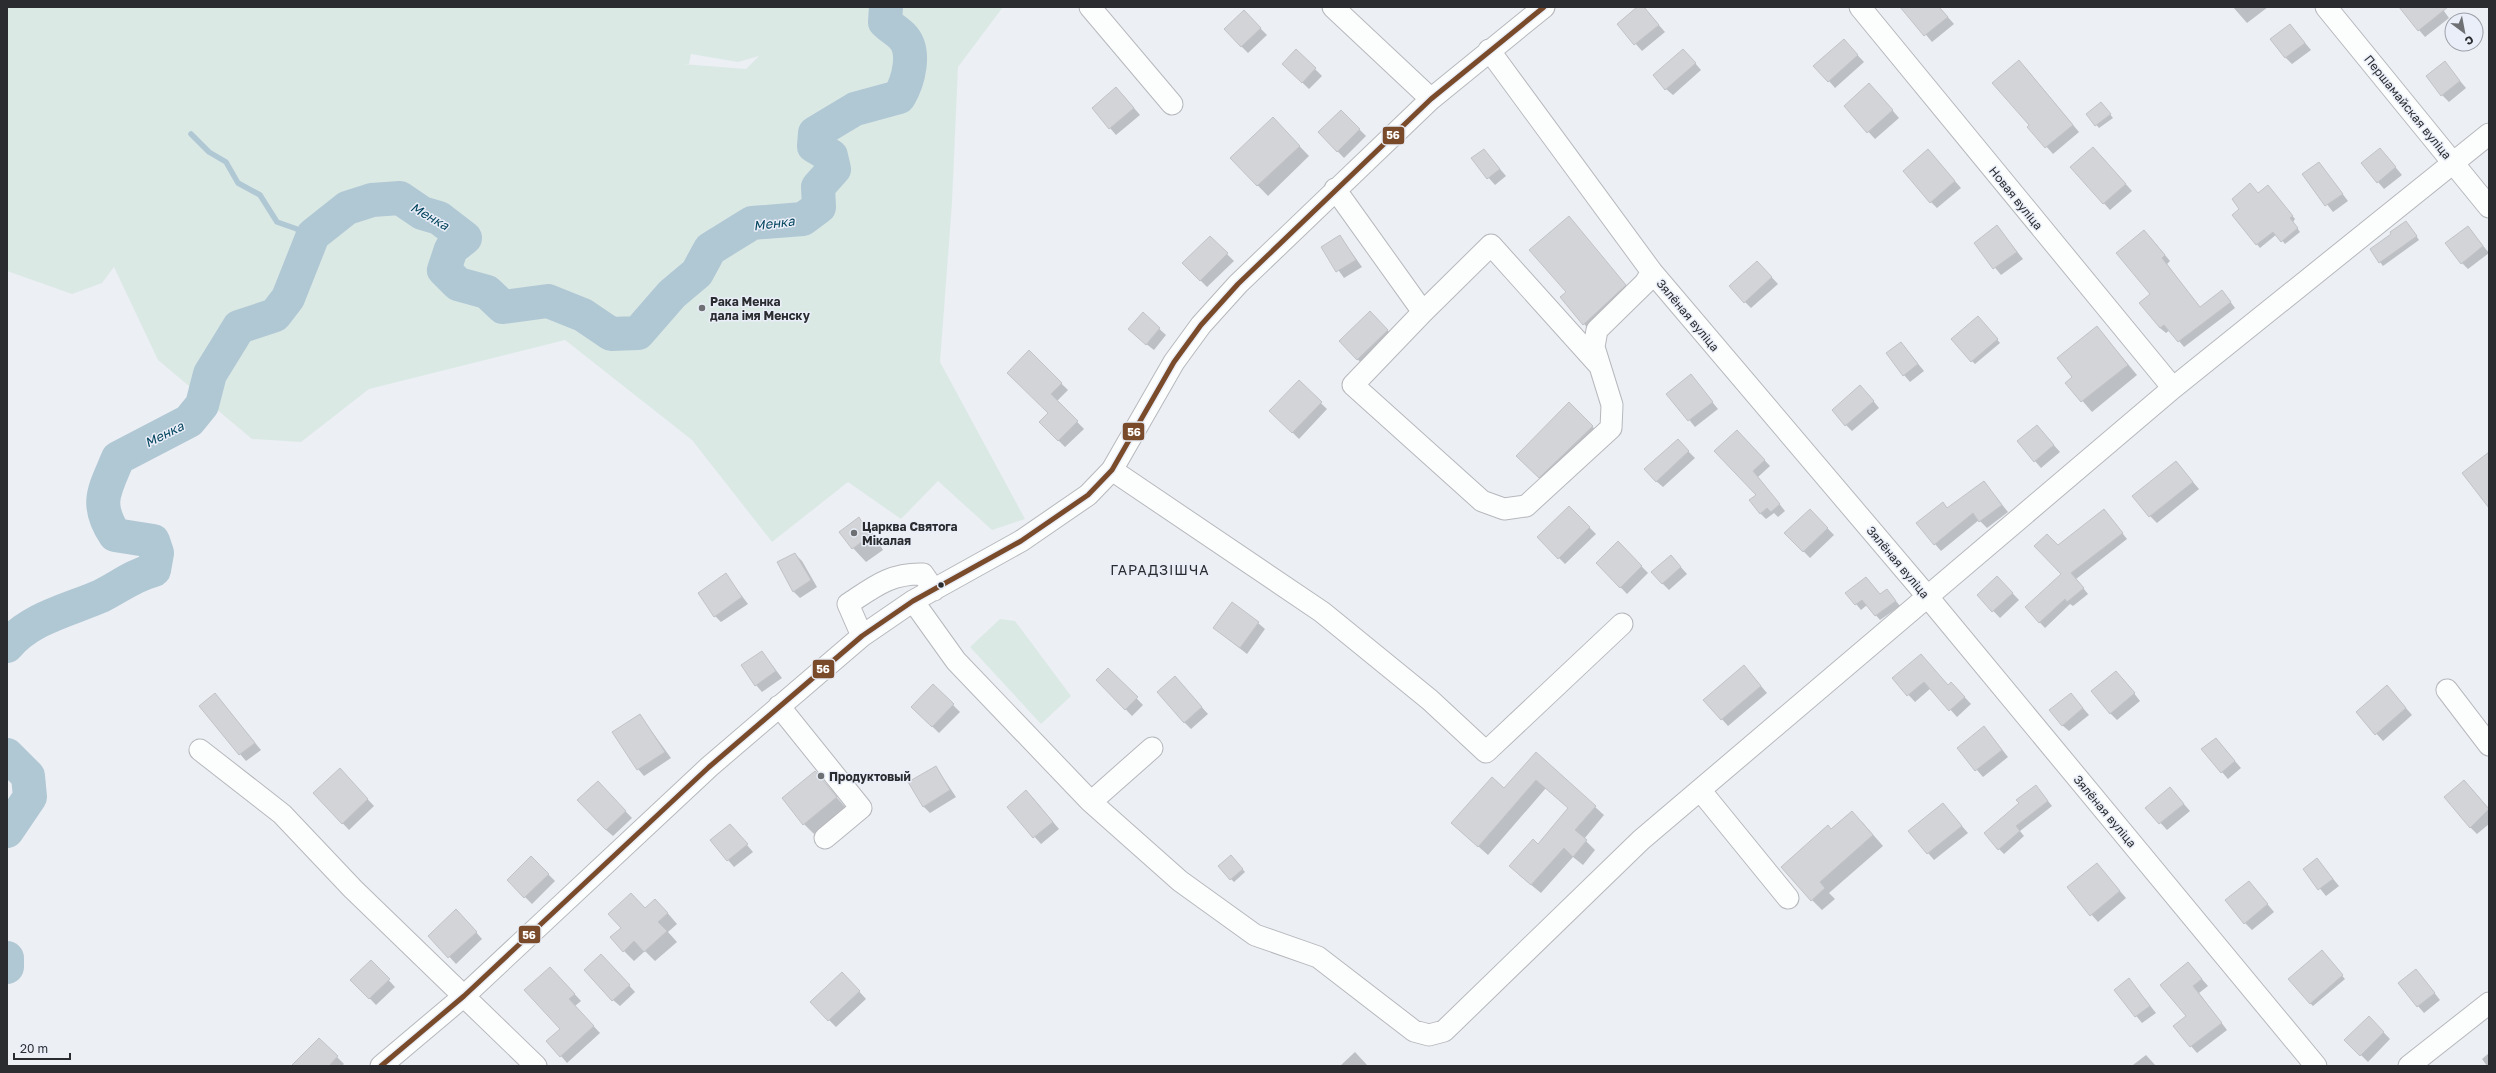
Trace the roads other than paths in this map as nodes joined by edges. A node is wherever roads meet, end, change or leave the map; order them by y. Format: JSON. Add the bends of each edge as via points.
{"nodes":[{"id":1,"x":1090,"y":7,"type":"edge"},
{"id":2,"x":1333,"y":7,"type":"edge"},
{"id":3,"x":1544,"y":7,"type":"edge"},
{"id":4,"x":1860,"y":7,"type":"edge"},
{"id":5,"x":2326,"y":7,"type":"edge"},
{"id":6,"x":1489,"y":50,"type":"junction"},
{"id":7,"x":1431,"y":99,"type":"junction"},
{"id":8,"x":1172,"y":104,"type":"dead end"},
{"id":9,"x":2489,"y":134,"type":"edge"},
{"id":10,"x":2454,"y":163,"type":"junction"},
{"id":11,"x":1335,"y":189,"type":"junction"},
{"id":12,"x":2489,"y":207,"type":"edge"},
{"id":13,"x":1652,"y":272,"type":"junction"},
{"id":14,"x":1424,"y":312,"type":"junction"},
{"id":15,"x":1600,"y":365,"type":"junction"},
{"id":16,"x":2173,"y":388,"type":"junction"},
{"id":17,"x":1112,"y":470,"type":"junction"},
{"id":18,"x":934,"y":590,"type":"junction"},
{"id":19,"x":1927,"y":596,"type":"junction"},
{"id":20,"x":912,"y":601,"type":"junction"},
{"id":21,"x":1622,"y":624,"type":"dead end"},
{"id":22,"x":862,"y":636,"type":"junction"},
{"id":23,"x":2446,"y":690,"type":"dead end"},
{"id":24,"x":779,"y":706,"type":"junction"},
{"id":25,"x":2489,"y":745,"type":"edge"},
{"id":26,"x":1152,"y":748,"type":"dead end"},
{"id":27,"x":200,"y":750,"type":"dead end"},
{"id":28,"x":1700,"y":790,"type":"junction"},
{"id":29,"x":1091,"y":802,"type":"junction"},
{"id":30,"x":825,"y":838,"type":"dead end"},
{"id":31,"x":1788,"y":898,"type":"dead end"},
{"id":32,"x":464,"y":996,"type":"junction"},
{"id":33,"x":2489,"y":1003,"type":"edge"},
{"id":34,"x":381,"y":1066,"type":"edge"},
{"id":35,"x":536,"y":1066,"type":"edge"},
{"id":36,"x":2316,"y":1066,"type":"edge"},
{"id":37,"x":2409,"y":1066,"type":"edge"}],
"edges":[{"from":1,"to":8,"type":"street"},
{"from":2,"to":7,"type":"street"},
{"from":3,"to":6,"type":"street"},
{"from":4,"to":16,"type":"street","name":"Новая вуліца"},
{"from":5,"to":10,"type":"street","name":"Першамайская вуліца"},
{"from":6,"to":7,"type":"street"},
{"from":6,"to":13,"type":"street","name":"Зялёная вуліца"},
{"from":7,"to":11,"type":"street"},
{"from":9,"to":10,"type":"street"},
{"from":10,"to":12,"type":"street","name":"Першамайская вуліца"},
{"from":10,"to":16,"type":"street"},
{"from":11,"to":14,"type":"street"},
{"from":11,"to":17,"type":"street","via":[[1238,284],[1201,325],[1174,362]]},
{"from":13,"to":15,"type":"street","via":[[1645,284],[1597,330],[1594,347]]},
{"from":13,"to":19,"type":"street","name":"Зялёная вуліца"},
{"from":14,"to":15,"type":"street","via":[[1491,245]]},
{"from":14,"to":15,"type":"street","via":[[1353,385],[1482,501],[1504,509],[1526,506],[1611,428],[1612,405]]},
{"from":16,"to":19,"type":"street"},
{"from":17,"to":18,"type":"street","via":[[1088,496],[1054,520]]},
{"from":17,"to":21,"type":"street","via":[[1322,612],[1430,700],[1486,752]]},
{"from":18,"to":20,"type":"street"},
{"from":18,"to":22,"type":"street","via":[[923,574],[909,573],[887,579],[848,604]]},
{"from":19,"to":28,"type":"street"},
{"from":19,"to":36,"type":"street","name":"Зялёная вуліца"},
{"from":20,"to":22,"type":"street"},
{"from":20,"to":29,"type":"street","via":[[956,661]]},
{"from":22,"to":24,"type":"street"},
{"from":23,"to":25,"type":"street"},
{"from":24,"to":30,"type":"street","via":[[861,808]]},
{"from":24,"to":32,"type":"street","via":[[709,767]]},
{"from":26,"to":29,"type":"street"},
{"from":27,"to":32,"type":"street","via":[[282,814],[353,889]]},
{"from":28,"to":29,"type":"street","via":[[1641,840],[1444,1031],[1429,1035],[1414,1031],[1318,957],[1255,935],[1180,881]]},
{"from":28,"to":31,"type":"street"},
{"from":32,"to":34,"type":"street"},
{"from":32,"to":35,"type":"street"},
{"from":33,"to":37,"type":"street"}]}
